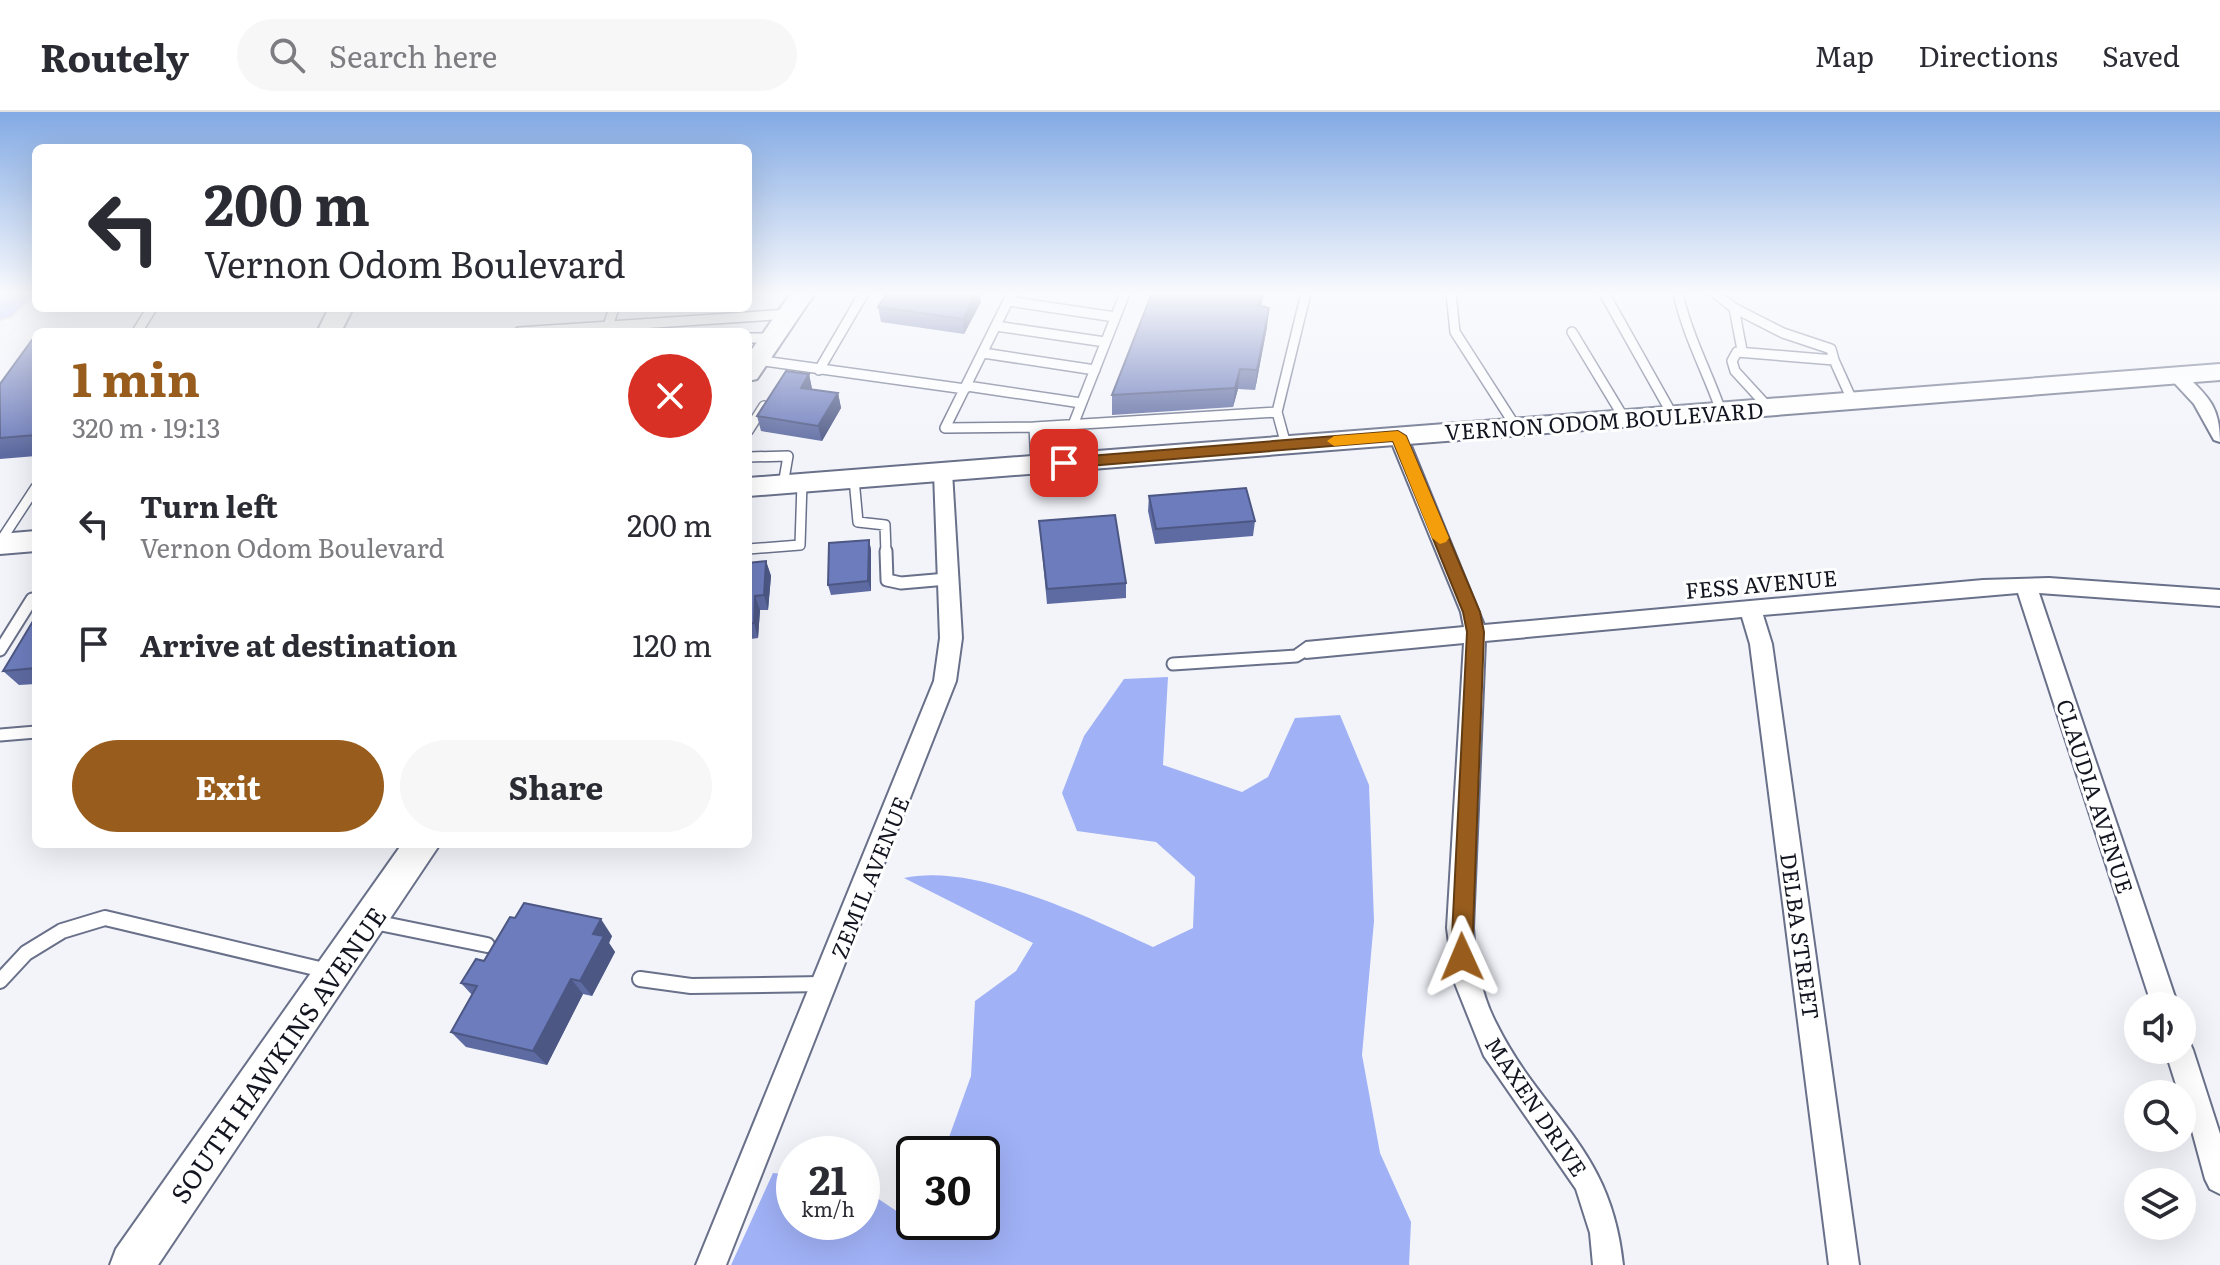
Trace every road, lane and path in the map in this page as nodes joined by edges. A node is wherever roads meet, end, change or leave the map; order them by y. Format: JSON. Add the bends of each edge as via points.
{"nodes":[{"id":1,"x":833,"y":347,"type":"edge"},
{"id":2,"x":986,"y":347,"type":"edge"},
{"id":3,"x":1103,"y":347,"type":"edge"},
{"id":4,"x":1293,"y":347,"type":"edge"},
{"id":5,"x":1465,"y":347,"type":"edge"},
{"id":6,"x":1581,"y":347,"type":"edge"},
{"id":7,"x":1634,"y":347,"type":"edge"},
{"id":8,"x":1695,"y":347,"type":"edge"},
{"id":9,"x":1741,"y":347,"type":"edge"},
{"id":10,"x":1824,"y":347,"type":"edge"},
{"id":11,"x":1742,"y":350,"type":"junction"},
{"id":12,"x":756,"y":352,"type":"edge"},
{"id":13,"x":983,"y":353,"type":"junction"},
{"id":14,"x":1834,"y":360,"type":"junction"},
{"id":15,"x":791,"y":366,"type":"junction"},
{"id":16,"x":819,"y":370,"type":"junction"},
{"id":17,"x":1095,"y":370,"type":"junction"},
{"id":18,"x":2220,"y":372,"type":"edge"},
{"id":19,"x":2176,"y":375,"type":"junction"},
{"id":20,"x":783,"y":379,"type":"edge"},
{"id":21,"x":966,"y":387,"type":"junction"},
{"id":22,"x":774,"y":392,"type":"edge"},
{"id":23,"x":1852,"y":400,"type":"junction"},
{"id":24,"x":1081,"y":403,"type":"junction"},
{"id":25,"x":1768,"y":407,"type":"junction"},
{"id":26,"x":1721,"y":411,"type":"junction"},
{"id":27,"x":1277,"y":412,"type":"junction"},
{"id":28,"x":1672,"y":414,"type":"junction"},
{"id":29,"x":1624,"y":418,"type":"junction"},
{"id":30,"x":752,"y":425,"type":"edge"},
{"id":31,"x":1073,"y":425,"type":"junction"},
{"id":32,"x":1034,"y":427,"type":"junction"},
{"id":33,"x":1516,"y":427,"type":"junction"},
{"id":34,"x":1398,"y":436,"type":"junction"},
{"id":35,"x":2220,"y":436,"type":"edge"},
{"id":36,"x":1286,"y":445,"type":"junction"},
{"id":37,"x":752,"y":457,"type":"edge"},
{"id":38,"x":1036,"y":465,"type":"junction"},
{"id":39,"x":943,"y":472,"type":"junction"},
{"id":40,"x":854,"y":479,"type":"junction"},
{"id":41,"x":793,"y":484,"type":"junction"},
{"id":42,"x":752,"y":487,"type":"edge"},
{"id":43,"x":32,"y":493,"type":"edge"},
{"id":44,"x":32,"y":541,"type":"edge"},
{"id":45,"x":0,"y":543,"type":"edge"},
{"id":46,"x":752,"y":549,"type":"edge"},
{"id":47,"x":947,"y":579,"type":"junction"},
{"id":48,"x":2026,"y":586,"type":"junction"},
{"id":49,"x":2220,"y":598,"type":"edge"},
{"id":50,"x":32,"y":602,"type":"edge"},
{"id":51,"x":1750,"y":608,"type":"junction"},
{"id":52,"x":1475,"y":632,"type":"junction"},
{"id":53,"x":0,"y":650,"type":"edge"},
{"id":54,"x":1306,"y":650,"type":"joint"},
{"id":55,"x":1173,"y":664,"type":"dead end"},
{"id":56,"x":32,"y":732,"type":"edge"},
{"id":57,"x":0,"y":735,"type":"edge"},
{"id":58,"x":419,"y":848,"type":"edge"},
{"id":59,"x":369,"y":921,"type":"junction"},
{"id":60,"x":487,"y":945,"type":"dead end"},
{"id":61,"x":334,"y":972,"type":"junction"},
{"id":62,"x":640,"y":979,"type":"dead end"},
{"id":63,"x":0,"y":981,"type":"edge"},
{"id":64,"x":826,"y":984,"type":"junction"},
{"id":65,"x":2160,"y":992,"type":"edge"},
{"id":66,"x":2183,"y":1064,"type":"edge"},
{"id":67,"x":2220,"y":1179,"type":"edge"},
{"id":68,"x":132,"y":1265,"type":"edge"},
{"id":69,"x":711,"y":1265,"type":"edge"},
{"id":70,"x":1608,"y":1265,"type":"edge"},
{"id":71,"x":1844,"y":1265,"type":"edge"}],
"edges":[{"from":1,"to":16,"type":"lane"},
{"from":2,"to":13,"type":"lane"},
{"from":3,"to":17,"type":"lane"},
{"from":4,"to":27,"type":"lane"},
{"from":5,"to":33,"type":"lane"},
{"from":6,"to":29,"type":"lane"},
{"from":7,"to":28,"type":"lane"},
{"from":8,"to":26,"type":"lane"},
{"from":9,"to":11,"type":"lane"},
{"from":10,"to":14,"type":"lane","via":[[1831,349]]},
{"from":11,"to":14,"type":"lane"},
{"from":11,"to":25,"type":"lane","via":[[1732,361],[1735,371]]},
{"from":12,"to":15,"type":"lane"},
{"from":13,"to":17,"type":"lane"},
{"from":13,"to":21,"type":"lane"},
{"from":14,"to":23,"type":"lane"},
{"from":15,"to":16,"type":"lane"},
{"from":15,"to":20,"type":"lane"},
{"from":16,"to":21,"type":"lane"},
{"from":17,"to":24,"type":"lane"},
{"from":18,"to":19,"type":"main road","name":"VERNON ODOM BOULEVARD"},
{"from":19,"to":23,"type":"main road","name":"VERNON ODOM BOULEVARD"},
{"from":19,"to":35,"type":"street","via":[[2202,401]]},
{"from":21,"to":24,"type":"lane"},
{"from":21,"to":32,"type":"lane","via":[[945,428]]},
{"from":22,"to":30,"type":"lane"},
{"from":23,"to":25,"type":"main road","name":"VERNON ODOM BOULEVARD"},
{"from":24,"to":31,"type":"lane"},
{"from":25,"to":26,"type":"main road","name":"VERNON ODOM BOULEVARD"},
{"from":26,"to":28,"type":"main road","name":"VERNON ODOM BOULEVARD"},
{"from":27,"to":31,"type":"lane"},
{"from":27,"to":36,"type":"lane"},
{"from":28,"to":29,"type":"main road","name":"VERNON ODOM BOULEVARD"},
{"from":29,"to":33,"type":"main road","name":"VERNON ODOM BOULEVARD"},
{"from":31,"to":32,"type":"lane"},
{"from":32,"to":38,"type":"lane"},
{"from":33,"to":34,"type":"main road","name":"VERNON ODOM BOULEVARD"},
{"from":34,"to":36,"type":"main road","name":"VERNON ODOM BOULEVARD"},
{"from":34,"to":52,"type":"street","name":"MAXEN DRIVE"},
{"from":36,"to":38,"type":"main road","name":"VERNON ODOM BOULEVARD"},
{"from":37,"to":41,"type":"lane","via":[[788,456]]},
{"from":38,"to":39,"type":"main road","name":"VERNON ODOM BOULEVARD"},
{"from":39,"to":40,"type":"main road","name":"VERNON ODOM BOULEVARD"},
{"from":39,"to":47,"type":"street","name":"ZEMIL AVENUE"},
{"from":40,"to":41,"type":"main road","name":"VERNON ODOM BOULEVARD"},
{"from":40,"to":47,"type":"lane","via":[[858,522],[885,525],[887,580]]},
{"from":41,"to":42,"type":"main road","name":"VERNON ODOM BOULEVARD"},
{"from":41,"to":46,"type":"lane","via":[[800,545]]},
{"from":43,"to":45,"type":"lane"},
{"from":44,"to":45,"type":"main road"},
{"from":47,"to":64,"type":"street","name":"ZEMIL AVENUE","via":[[951,638],[945,681]]},
{"from":48,"to":49,"type":"street","name":"FESS AVENUE"},
{"from":48,"to":51,"type":"street","name":"FESS AVENUE"},
{"from":48,"to":65,"type":"street","name":"CLAUDIA AVENUE"},
{"from":50,"to":53,"type":"lane"},
{"from":51,"to":52,"type":"street","name":"FESS AVENUE"},
{"from":51,"to":71,"type":"street","name":"DELBA STREET","via":[[1761,644]]},
{"from":52,"to":54,"type":"street","name":"FESS AVENUE"},
{"from":52,"to":70,"type":"street","name":"MAXEN DRIVE","via":[[1462,957],[1474,1003],[1502,1061],[1580,1164],[1606,1234]]},
{"from":54,"to":55,"type":"lane","via":[[1296,656]]},
{"from":56,"to":57,"type":"lane"},
{"from":58,"to":59,"type":"main road","name":"SOUTH HAWKINS AVENUE"},
{"from":59,"to":60,"type":"lane"},
{"from":59,"to":61,"type":"main road","name":"SOUTH HAWKINS AVENUE"},
{"from":61,"to":63,"type":"lane","via":[[105,918],[50,938],[26,953]]},
{"from":61,"to":68,"type":"main road","name":"SOUTH HAWKINS AVENUE"},
{"from":62,"to":64,"type":"lane","via":[[691,986]]},
{"from":64,"to":69,"type":"street","name":"ZEMIL AVENUE"},
{"from":66,"to":67,"type":"street"}]}
